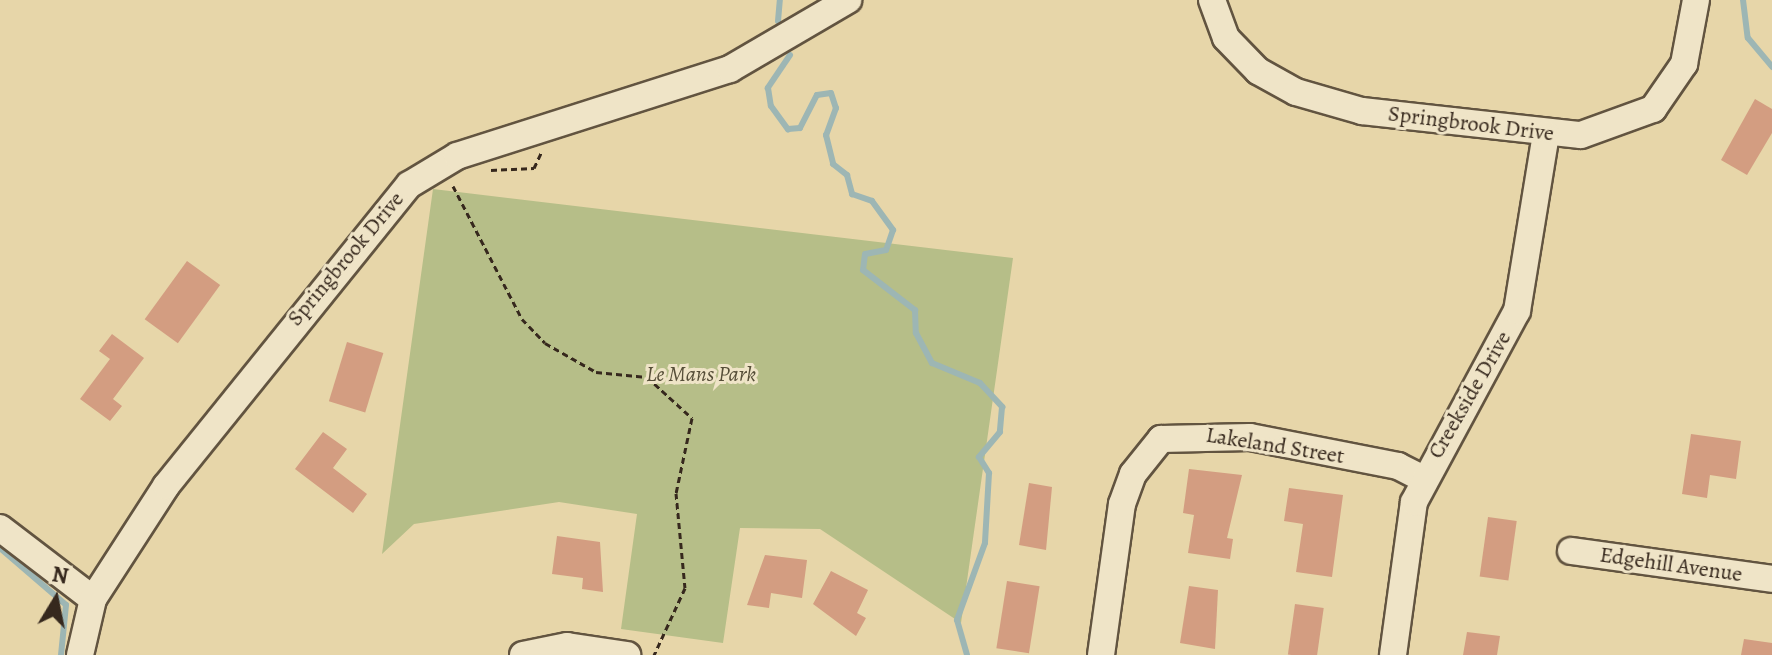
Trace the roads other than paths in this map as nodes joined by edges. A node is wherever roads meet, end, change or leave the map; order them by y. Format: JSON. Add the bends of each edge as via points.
{"nodes":[{"id":1,"x":848,"y":0,"type":"edge"},
{"id":2,"x":1212,"y":0,"type":"edge"},
{"id":3,"x":1696,"y":0,"type":"edge"},
{"id":4,"x":1546,"y":134,"type":"junction"},
{"id":5,"x":1424,"y":479,"type":"junction"},
{"id":6,"x":0,"y":528,"type":"edge"},
{"id":7,"x":1571,"y":551,"type":"dead end"},
{"id":8,"x":1772,"y":579,"type":"edge"},
{"id":9,"x":93,"y":599,"type":"junction"},
{"id":10,"x":524,"y":654,"type":"edge"},
{"id":11,"x":80,"y":655,"type":"edge"},
{"id":12,"x":627,"y":655,"type":"edge"},
{"id":13,"x":1101,"y":655,"type":"edge"},
{"id":14,"x":1393,"y":655,"type":"edge"}],
"edges":[{"from":1,"to":9,"type":"street","name":"Springbrook Drive","via":[[730,69],[437,167],[398,195],[166,486]]},
{"from":2,"to":4,"type":"street","name":"Springbrook Drive","via":[[1226,38],[1258,71],[1296,92],[1362,111]]},
{"from":3,"to":4,"type":"street","name":"Springbrook Drive","via":[[1684,64],[1653,109],[1597,133]]},
{"from":4,"to":5,"type":"street","name":"Creekside Drive","via":[[1517,311]]},
{"from":5,"to":13,"type":"street","name":"Lakeland Street","via":[[1398,466],[1250,437],[1161,439],[1133,474],[1122,504]]},
{"from":5,"to":14,"type":"street","name":"Creekside Drive"},
{"from":6,"to":9,"type":"street"},
{"from":7,"to":8,"type":"street","name":"Edgehill Avenue"},
{"from":9,"to":11,"type":"street","name":"Springbrook Drive"},
{"from":10,"to":12,"type":"street","via":[[567,646]]}]}
